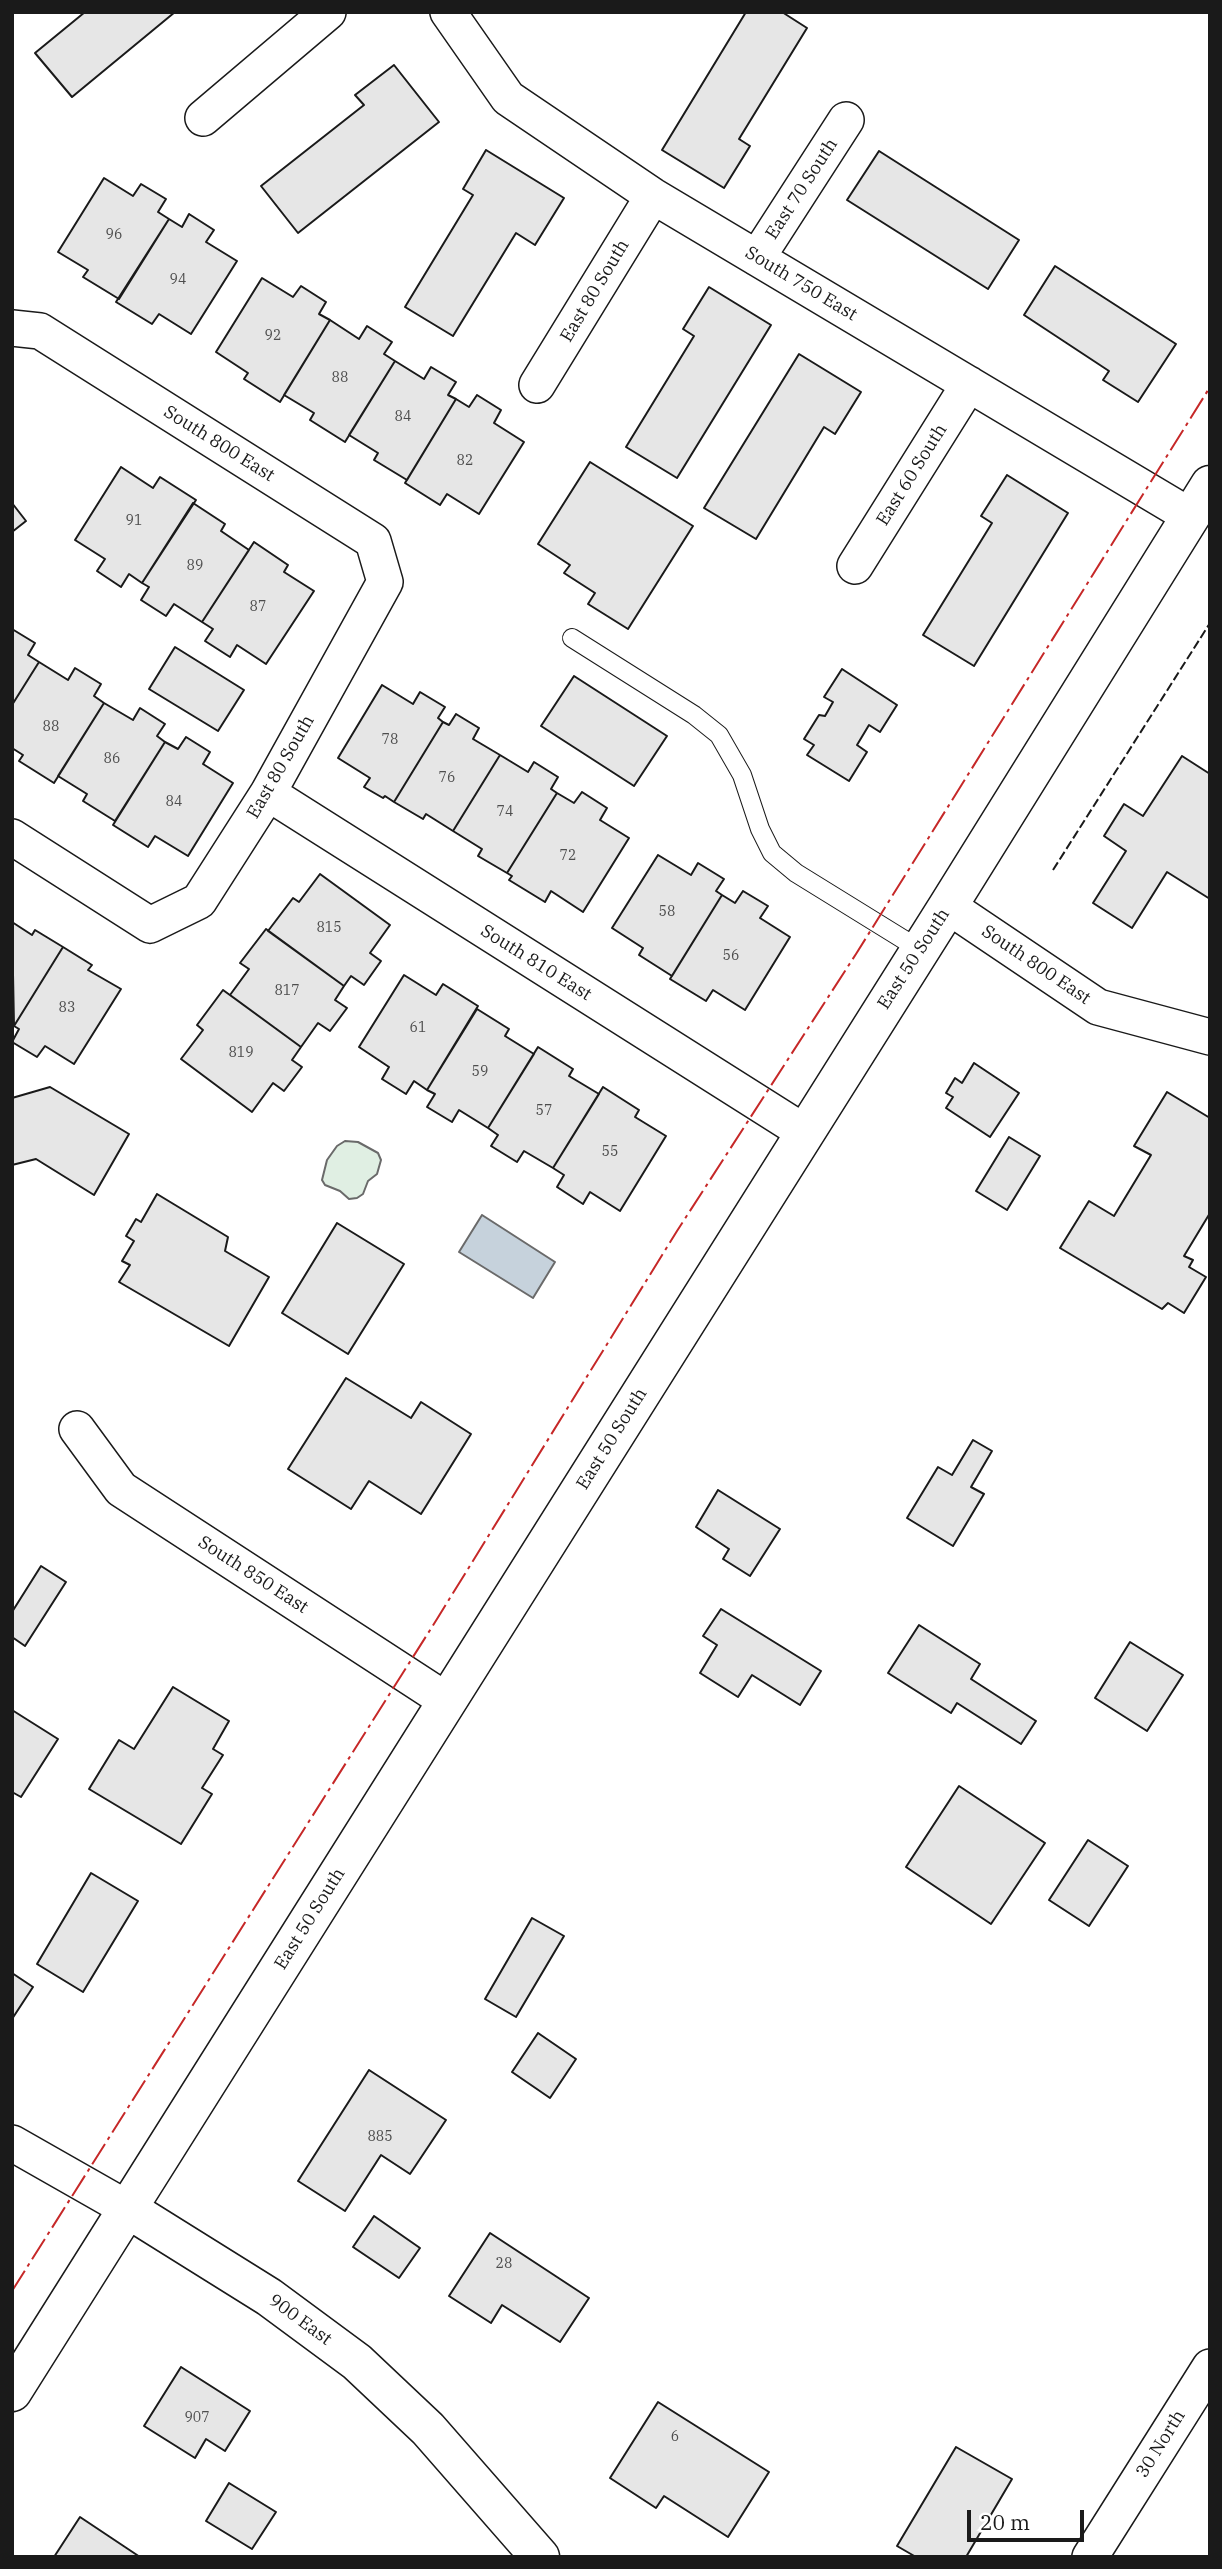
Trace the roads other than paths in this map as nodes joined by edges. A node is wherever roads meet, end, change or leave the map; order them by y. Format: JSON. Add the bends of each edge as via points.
{"nodes":[{"id":1,"x":328,"y":12,"type":"edge"},
{"id":2,"x":448,"y":12,"type":"edge"},
{"id":3,"x":203,"y":118,"type":"dead end"},
{"id":4,"x":846,"y":120,"type":"dead end"},
{"id":5,"x":653,"y":196,"type":"junction"},
{"id":6,"x":757,"y":258,"type":"junction"},
{"id":7,"x":19,"y":329,"type":"edge"},
{"id":8,"x":969,"y":384,"type":"junction"},
{"id":9,"x":537,"y":385,"type":"dead end"},
{"id":10,"x":1200,"y":500,"type":"edge"},
{"id":11,"x":855,"y":566,"type":"dead end"},
{"id":12,"x":385,"y":582,"type":"joint"},
{"id":13,"x":572,"y":638,"type":"dead end"},
{"id":14,"x":268,"y":793,"type":"junction"},
{"id":15,"x":12,"y":837,"type":"edge"},
{"id":16,"x":948,"y":906,"type":"junction"},
{"id":17,"x":919,"y":949,"type":"junction"},
{"id":18,"x":1210,"y":1037,"type":"edge"},
{"id":19,"x":804,"y":1132,"type":"junction"},
{"id":20,"x":77,"y":1429,"type":"dead end"},
{"id":21,"x":447,"y":1701,"type":"junction"},
{"id":22,"x":12,"y":2143,"type":"edge"},
{"id":23,"x":128,"y":2209,"type":"junction"},
{"id":24,"x":1210,"y":2367,"type":"edge"},
{"id":25,"x":12,"y":2392,"type":"edge"},
{"id":26,"x":540,"y":2557,"type":"edge"},
{"id":27,"x":1090,"y":2557,"type":"edge"}],
"edges":[{"from":1,"to":3,"type":"street"},
{"from":2,"to":5,"type":"street","name":"South 750 East","via":[[508,98]]},
{"from":4,"to":6,"type":"street","name":"East 70 South"},
{"from":5,"to":6,"type":"street","name":"South 750 East"},
{"from":5,"to":9,"type":"street","name":"East 80 South"},
{"from":6,"to":8,"type":"street","name":"South 750 East"},
{"from":7,"to":12,"type":"street","name":"South 800 East","via":[[40,331],[373,541]]},
{"from":8,"to":10,"type":"street","name":"South 750 East"},
{"from":8,"to":11,"type":"street","name":"East 60 South"},
{"from":10,"to":16,"type":"main road","name":"East 50 South"},
{"from":12,"to":14,"type":"street","name":"East 80 South"},
{"from":13,"to":17,"type":"lane","via":[[719,735],[742,775],[772,853],[796,873]]},
{"from":14,"to":15,"type":"street","name":"East 80 South","via":[[199,901],[150,925]]},
{"from":14,"to":19,"type":"street","name":"South 810 East"},
{"from":16,"to":17,"type":"main road","name":"East 50 South"},
{"from":16,"to":18,"type":"street","name":"South 800 East","via":[[1098,1007]]},
{"from":17,"to":19,"type":"main road","name":"East 50 South"},
{"from":19,"to":21,"type":"main road","name":"East 50 South"},
{"from":20,"to":21,"type":"street","name":"South 850 East","via":[[121,1489]]},
{"from":21,"to":23,"type":"main road","name":"East 50 South"},
{"from":22,"to":23,"type":"street","name":"900 East"},
{"from":23,"to":25,"type":"main road","name":"East 50 South"},
{"from":23,"to":26,"type":"main road","name":"900 East","via":[[269,2297],[357,2362],[428,2429]]},
{"from":24,"to":27,"type":"street","name":"30 North"}]}
